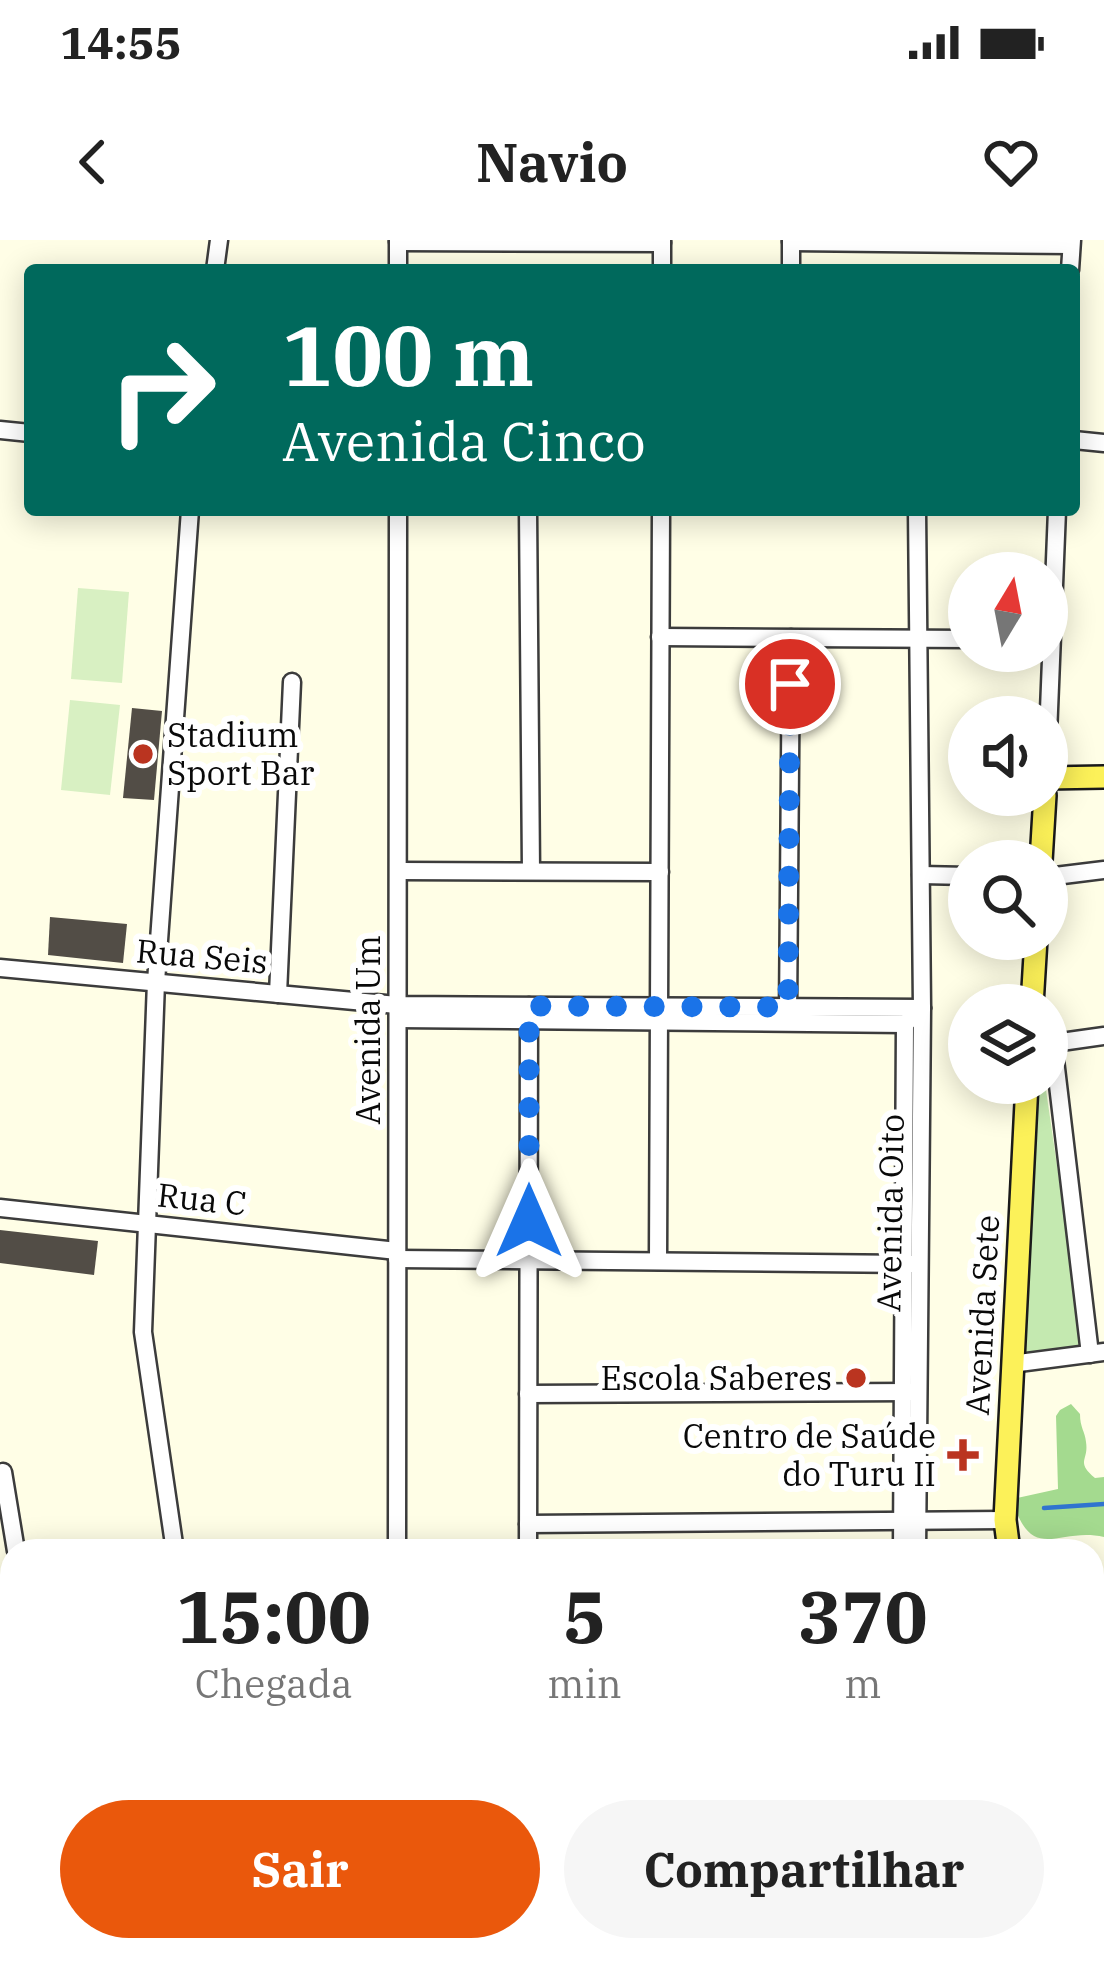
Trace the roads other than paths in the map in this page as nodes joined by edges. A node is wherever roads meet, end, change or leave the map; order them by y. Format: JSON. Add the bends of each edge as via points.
{"nodes":[{"id":1,"x":398,"y":241,"type":"edge"},
{"id":2,"x":466,"y":241,"type":"edge"},
{"id":3,"x":791,"y":241,"type":"edge"},
{"id":4,"x":662,"y":242,"type":"edge"},
{"id":5,"x":1072,"y":242,"type":"edge"},
{"id":6,"x":190,"y":516,"type":"edge"},
{"id":7,"x":398,"y":516,"type":"edge"},
{"id":8,"x":527,"y":516,"type":"edge"},
{"id":9,"x":661,"y":516,"type":"edge"},
{"id":10,"x":917,"y":516,"type":"edge"},
{"id":11,"x":1057,"y":516,"type":"edge"},
{"id":12,"x":1055,"y":552,"type":"edge"},
{"id":13,"x":660,"y":637,"type":"junction"},
{"id":14,"x":791,"y":638,"type":"junction"},
{"id":15,"x":920,"y":639,"type":"junction"},
{"id":16,"x":948,"y":639,"type":"edge"},
{"id":17,"x":292,"y":682,"type":"dead end"},
{"id":18,"x":1104,"y":777,"type":"edge"},
{"id":19,"x":1068,"y":778,"type":"edge"},
{"id":20,"x":1104,"y":870,"type":"edge"},
{"id":21,"x":399,"y":871,"type":"junction"},
{"id":22,"x":531,"y":871,"type":"junction"},
{"id":23,"x":660,"y":872,"type":"junction"},
{"id":24,"x":921,"y":874,"type":"junction"},
{"id":25,"x":948,"y":875,"type":"edge"},
{"id":26,"x":1068,"y":875,"type":"edge"},
{"id":27,"x":0,"y":968,"type":"edge"},
{"id":28,"x":156,"y":982,"type":"junction"},
{"id":29,"x":278,"y":994,"type":"junction"},
{"id":30,"x":922,"y":1008,"type":"junction"},
{"id":31,"x":398,"y":1012,"type":"junction"},
{"id":32,"x":529,"y":1013,"type":"junction"},
{"id":33,"x":659,"y":1014,"type":"junction"},
{"id":34,"x":788,"y":1015,"type":"junction"},
{"id":35,"x":905,"y":1024,"type":"junction"},
{"id":36,"x":1104,"y":1036,"type":"edge"},
{"id":37,"x":1068,"y":1041,"type":"edge"},
{"id":38,"x":1026,"y":1104,"type":"edge"},
{"id":39,"x":1059,"y":1104,"type":"edge"},
{"id":40,"x":0,"y":1208,"type":"edge"},
{"id":41,"x":148,"y":1224,"type":"junction"},
{"id":42,"x":397,"y":1255,"type":"junction"},
{"id":43,"x":529,"y":1261,"type":"junction"},
{"id":44,"x":658,"y":1262,"type":"junction"},
{"id":45,"x":911,"y":1264,"type":"junction"},
{"id":46,"x":1097,"y":1353,"type":"edge"},
{"id":47,"x":1011,"y":1364,"type":"junction"},
{"id":48,"x":910,"y":1392,"type":"junction"},
{"id":49,"x":528,"y":1394,"type":"junction"},
{"id":50,"x":3,"y":1472,"type":"dead end"},
{"id":51,"x":1005,"y":1520,"type":"junction"},
{"id":52,"x":910,"y":1521,"type":"junction"},
{"id":53,"x":528,"y":1524,"type":"junction"},
{"id":54,"x":14,"y":1539,"type":"edge"},
{"id":55,"x":173,"y":1539,"type":"edge"},
{"id":56,"x":397,"y":1539,"type":"edge"},
{"id":57,"x":528,"y":1539,"type":"edge"},
{"id":58,"x":905,"y":1539,"type":"edge"},
{"id":59,"x":914,"y":1539,"type":"edge"},
{"id":60,"x":1007,"y":1539,"type":"edge"}],
"edges":[{"from":1,"to":2,"type":"street"},
{"from":2,"to":4,"type":"street"},
{"from":3,"to":5,"type":"street"},
{"from":6,"to":28,"type":"street"},
{"from":7,"to":21,"type":"street","name":"Avenida Um"},
{"from":8,"to":22,"type":"street"},
{"from":9,"to":13,"type":"street"},
{"from":10,"to":15,"type":"street","name":"Avenida Oito"},
{"from":11,"to":12,"type":"street"},
{"from":13,"to":14,"type":"street"},
{"from":13,"to":23,"type":"street"},
{"from":14,"to":15,"type":"street"},
{"from":14,"to":34,"type":"street"},
{"from":15,"to":16,"type":"street"},
{"from":15,"to":24,"type":"street","name":"Avenida Oito"},
{"from":17,"to":29,"type":"street"},
{"from":18,"to":19,"type":"main road"},
{"from":20,"to":26,"type":"street"},
{"from":21,"to":22,"type":"street"},
{"from":21,"to":31,"type":"street","name":"Avenida Um"},
{"from":22,"to":23,"type":"street"},
{"from":23,"to":33,"type":"street"},
{"from":24,"to":25,"type":"street"},
{"from":24,"to":30,"type":"street","name":"Avenida Oito"},
{"from":27,"to":28,"type":"street","name":"Rua Seis"},
{"from":28,"to":29,"type":"street","name":"Rua Seis"},
{"from":28,"to":41,"type":"street"},
{"from":29,"to":31,"type":"street","name":"Rua Seis"},
{"from":30,"to":34,"type":"street"},
{"from":30,"to":35,"type":"street"},
{"from":30,"to":45,"type":"street","name":"Avenida Oito"},
{"from":31,"to":32,"type":"street","name":"Rua Seis"},
{"from":31,"to":42,"type":"street","name":"Avenida Um"},
{"from":32,"to":33,"type":"street","name":"Rua Seis"},
{"from":32,"to":43,"type":"street"},
{"from":33,"to":34,"type":"street","name":"Rua Seis"},
{"from":33,"to":44,"type":"street"},
{"from":34,"to":35,"type":"street"},
{"from":35,"to":45,"type":"street"},
{"from":36,"to":37,"type":"street"},
{"from":38,"to":47,"type":"main road","name":"Avenida Sete"},
{"from":39,"to":46,"type":"street"},
{"from":40,"to":41,"type":"street","name":"Rua C"},
{"from":41,"to":42,"type":"street","name":"Rua C"},
{"from":41,"to":55,"type":"street","via":[[143,1332]]},
{"from":42,"to":43,"type":"street","name":"Rua C"},
{"from":42,"to":56,"type":"street","name":"Avenida Um"},
{"from":43,"to":44,"type":"street","name":"Rua C"},
{"from":43,"to":49,"type":"street"},
{"from":44,"to":45,"type":"street","name":"Rua C"},
{"from":45,"to":48,"type":"street"},
{"from":46,"to":47,"type":"street"},
{"from":47,"to":51,"type":"main road","name":"Avenida Sete"},
{"from":48,"to":49,"type":"street"},
{"from":48,"to":52,"type":"street"},
{"from":49,"to":53,"type":"street"},
{"from":50,"to":54,"type":"street"},
{"from":51,"to":52,"type":"street"},
{"from":51,"to":60,"type":"main road","name":"Avenida Sete"},
{"from":52,"to":53,"type":"street"},
{"from":52,"to":58,"type":"street"},
{"from":52,"to":59,"type":"street"},
{"from":53,"to":57,"type":"street"}]}
